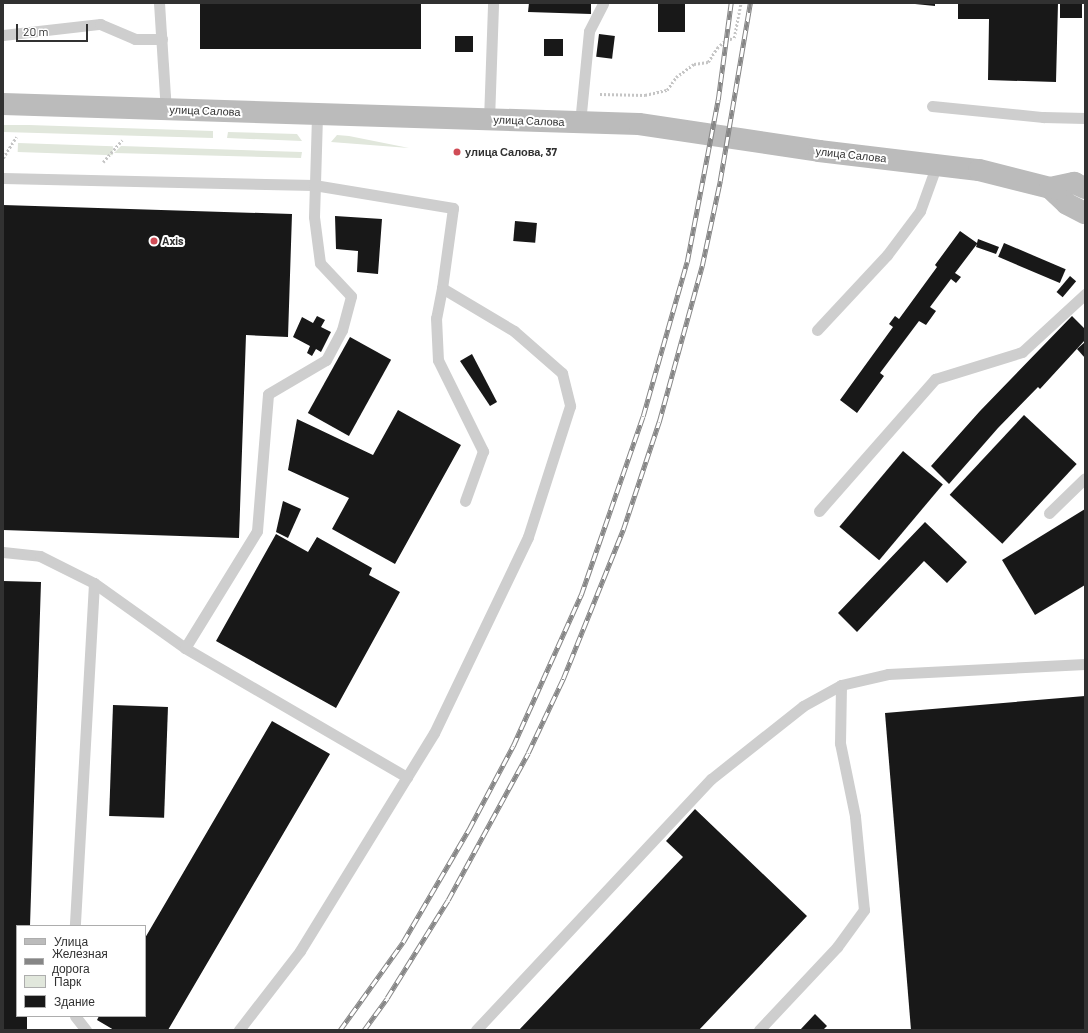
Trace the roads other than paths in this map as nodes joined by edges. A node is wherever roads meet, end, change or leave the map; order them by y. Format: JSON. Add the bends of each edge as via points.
{"nodes":[{"id":1,"x":159,"y":3,"type":"edge"},
{"id":2,"x":493,"y":3,"type":"edge"},
{"id":3,"x":603,"y":3,"type":"edge"},
{"id":4,"x":3,"y":35,"type":"edge"},
{"id":5,"x":162,"y":40,"type":"junction"},
{"id":6,"x":3,"y":104,"type":"edge"},
{"id":7,"x":932,"y":106,"type":"dead end"},
{"id":8,"x":166,"y":110,"type":"junction"},
{"id":9,"x":317,"y":114,"type":"junction"},
{"id":10,"x":1085,"y":118,"type":"edge"},
{"id":11,"x":489,"y":120,"type":"junction"},
{"id":12,"x":580,"y":123,"type":"junction"},
{"id":13,"x":936,"y":164,"type":"junction"},
{"id":14,"x":3,"y":178,"type":"edge"},
{"id":15,"x":314,"y":186,"type":"junction"},
{"id":16,"x":1050,"y":188,"type":"junction"},
{"id":17,"x":1085,"y":188,"type":"edge"},
{"id":18,"x":1085,"y":213,"type":"edge"},
{"id":19,"x":442,"y":288,"type":"junction"},
{"id":20,"x":1085,"y":294,"type":"edge"},
{"id":21,"x":817,"y":330,"type":"dead end"},
{"id":22,"x":1085,"y":478,"type":"edge"},
{"id":23,"x":465,"y":501,"type":"dead end"},
{"id":24,"x":819,"y":511,"type":"dead end"},
{"id":25,"x":1049,"y":513,"type":"dead end"},
{"id":26,"x":3,"y":552,"type":"edge"},
{"id":27,"x":94,"y":583,"type":"junction"},
{"id":28,"x":185,"y":648,"type":"junction"},
{"id":29,"x":1085,"y":664,"type":"edge"},
{"id":30,"x":841,"y":685,"type":"junction"},
{"id":31,"x":407,"y":777,"type":"junction"},
{"id":32,"x":75,"y":925,"type":"edge"},
{"id":33,"x":76,"y":1017,"type":"edge"},
{"id":34,"x":86,"y":1030,"type":"edge"},
{"id":35,"x":239,"y":1030,"type":"edge"},
{"id":36,"x":476,"y":1030,"type":"edge"},
{"id":37,"x":759,"y":1030,"type":"edge"}],
"edges":[{"from":1,"to":5,"type":"lane"},
{"from":2,"to":11,"type":"lane"},
{"from":3,"to":12,"type":"lane","via":[[589,31]]},
{"from":4,"to":5,"type":"lane","via":[[100,24],[135,39]]},
{"from":5,"to":8,"type":"lane"},
{"from":6,"to":8,"type":"street","name":"улица Салова"},
{"from":7,"to":10,"type":"lane","via":[[1043,117]]},
{"from":8,"to":9,"type":"street","name":"улица Салова"},
{"from":9,"to":11,"type":"street","name":"улица Салова"},
{"from":9,"to":15,"type":"lane"},
{"from":11,"to":12,"type":"street","name":"улица Салова"},
{"from":12,"to":13,"type":"street","name":"улица Салова","via":[[639,124],[819,151]]},
{"from":13,"to":16,"type":"street","name":"улица Салова","via":[[1006,175]]},
{"from":13,"to":21,"type":"lane","via":[[920,211],[887,254]]},
{"from":14,"to":15,"type":"lane"},
{"from":15,"to":19,"type":"lane","via":[[440,203],[453,208]]},
{"from":15,"to":28,"type":"lane","via":[[314,218],[320,263],[351,296],[342,330],[326,360],[268,394],[257,530]]},
{"from":16,"to":17,"type":"street","name":"улица Салова","via":[[1074,183]]},
{"from":16,"to":18,"type":"street","name":"улица Салова","via":[[1067,204]]},
{"from":19,"to":23,"type":"lane","via":[[436,318],[438,360],[483,451]]},
{"from":19,"to":31,"type":"lane","via":[[514,331],[562,373],[570,406],[528,537],[434,733]]},
{"from":20,"to":24,"type":"lane","via":[[1022,352],[935,379]]},
{"from":22,"to":25,"type":"lane"},
{"from":26,"to":27,"type":"lane","via":[[40,556]]},
{"from":27,"to":28,"type":"lane"},
{"from":27,"to":32,"type":"lane"},
{"from":28,"to":31,"type":"lane"},
{"from":29,"to":30,"type":"lane","via":[[888,674]]},
{"from":30,"to":36,"type":"lane","via":[[803,706],[711,779]]},
{"from":30,"to":37,"type":"lane","via":[[840,743],[855,816],[864,910],[837,947]]},
{"from":31,"to":35,"type":"lane","via":[[300,951]]},
{"from":33,"to":34,"type":"lane"}]}
